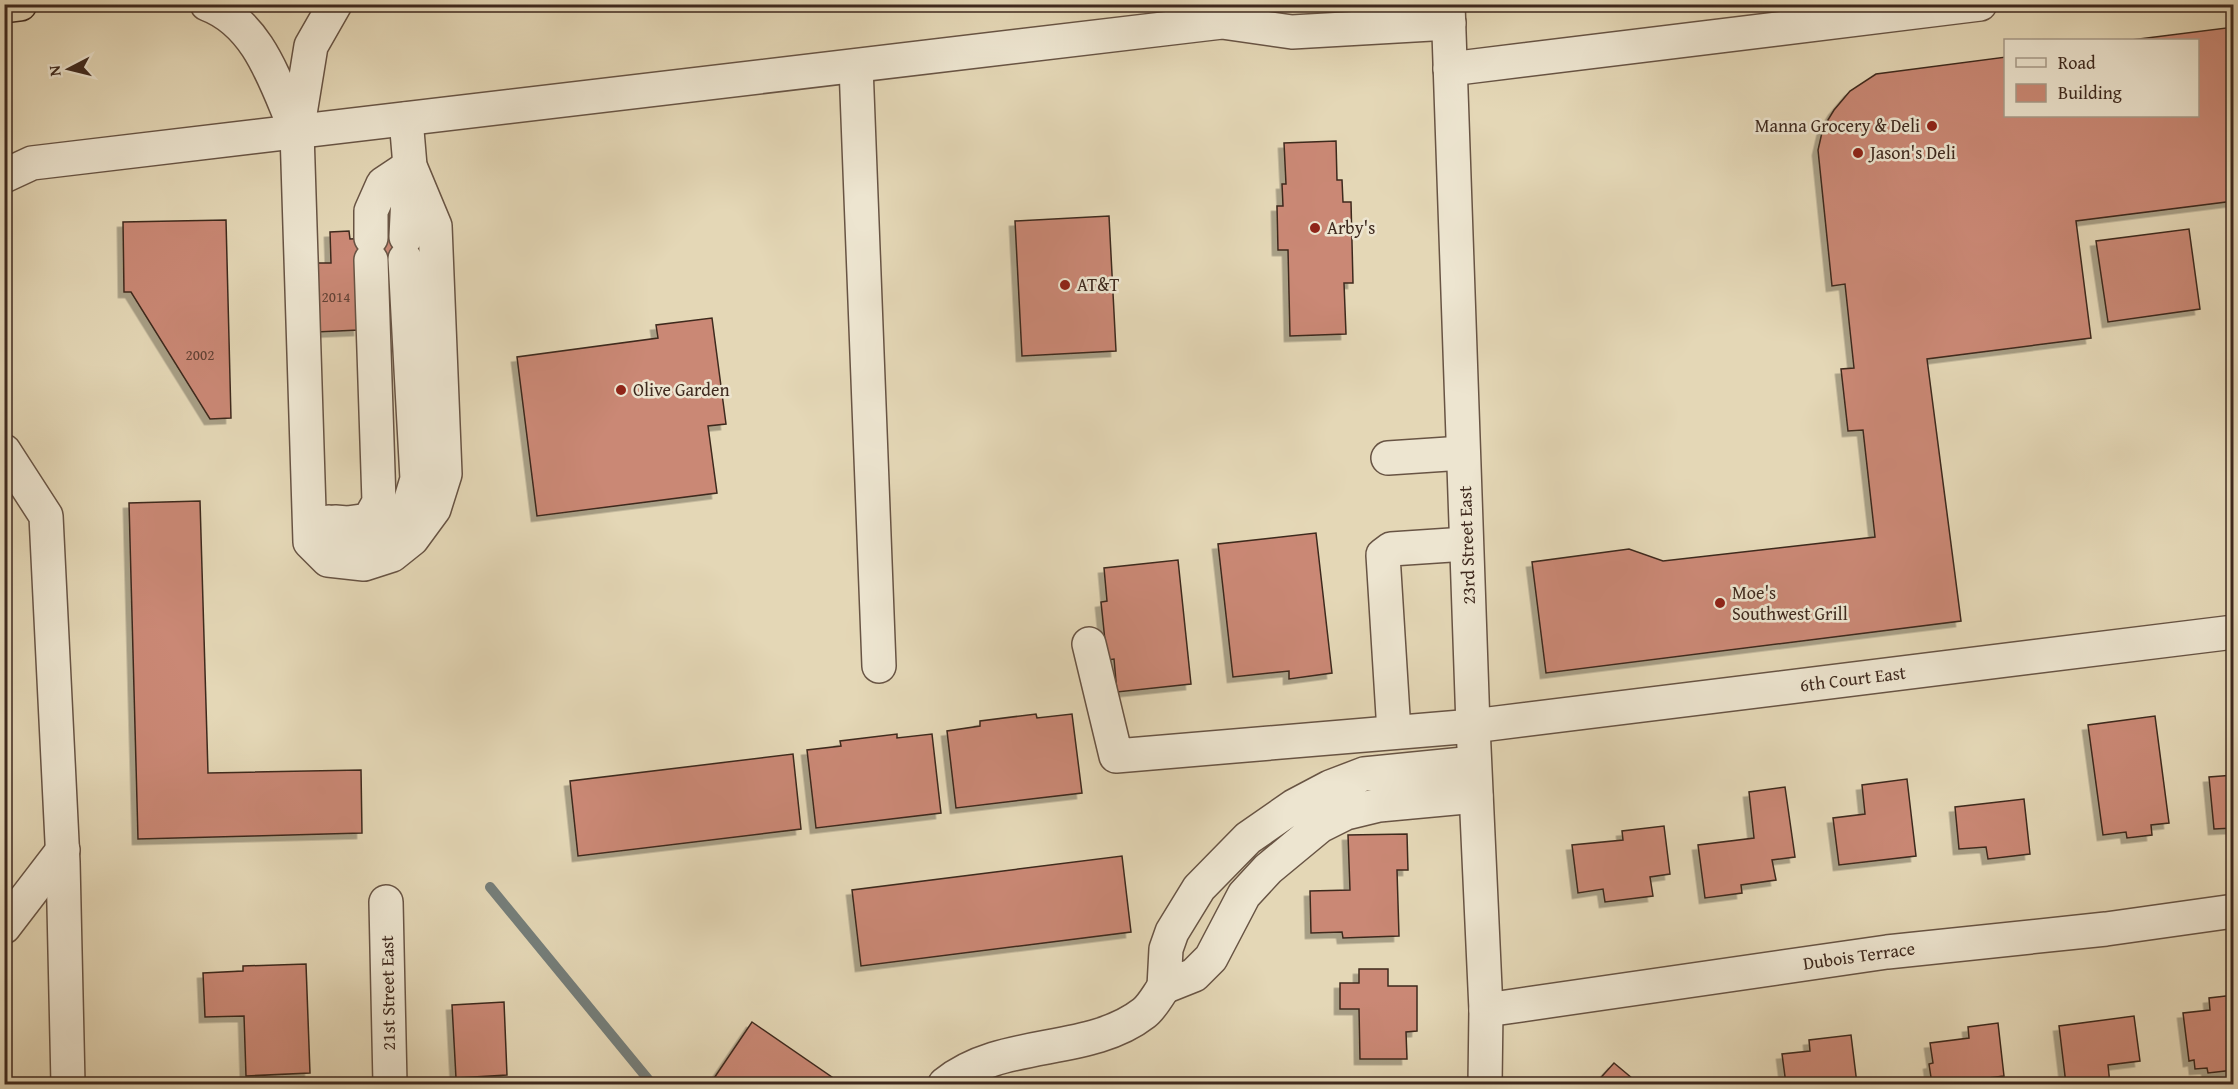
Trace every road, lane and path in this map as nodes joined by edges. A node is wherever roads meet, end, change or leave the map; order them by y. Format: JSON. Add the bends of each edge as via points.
{"nodes":[{"id":1,"x":20,"y":4,"type":"edge"},
{"id":2,"x":207,"y":4,"type":"edge"},
{"id":3,"x":335,"y":4,"type":"edge"},
{"id":4,"x":1980,"y":4,"type":"edge"},
{"id":5,"x":4,"y":6,"type":"edge"},
{"id":6,"x":1448,"y":14,"type":"edge"},
{"id":7,"x":856,"y":66,"type":"junction"},
{"id":8,"x":1450,"y":69,"type":"junction"},
{"id":9,"x":406,"y":119,"type":"junction"},
{"id":10,"x":297,"y":132,"type":"junction"},
{"id":11,"x":410,"y":166,"type":"junction"},
{"id":12,"x":4,"y":176,"type":"edge"},
{"id":13,"x":4,"y":451,"type":"edge"},
{"id":14,"x":1463,"y":453,"type":"junction"},
{"id":15,"x":1388,"y":458,"type":"dead end"},
{"id":16,"x":308,"y":497,"type":"junction"},
{"id":17,"x":329,"y":522,"type":"junction"},
{"id":18,"x":1466,"y":544,"type":"junction"},
{"id":19,"x":2234,"y":632,"type":"edge"},
{"id":20,"x":1089,"y":644,"type":"dead end"},
{"id":21,"x":879,"y":666,"type":"dead end"},
{"id":22,"x":1473,"y":726,"type":"junction"},
{"id":23,"x":1394,"y":732,"type":"junction"},
{"id":24,"x":1474,"y":763,"type":"junction"},
{"id":25,"x":1476,"y":796,"type":"junction"},
{"id":26,"x":63,"y":850,"type":"junction"},
{"id":27,"x":386,"y":902,"type":"dead end"},
{"id":28,"x":2234,"y":911,"type":"edge"},
{"id":29,"x":4,"y":927,"type":"edge"},
{"id":30,"x":1164,"y":987,"type":"junction"},
{"id":31,"x":1486,"y":1010,"type":"junction"},
{"id":32,"x":68,"y":1084,"type":"edge"},
{"id":33,"x":390,"y":1084,"type":"edge"},
{"id":34,"x":945,"y":1084,"type":"edge"},
{"id":35,"x":1485,"y":1084,"type":"edge"}],
"edges":[{"from":1,"to":5,"type":"highway"},
{"from":2,"to":10,"type":"street","via":[[241,28],[262,52]]},
{"from":3,"to":10,"type":"street","via":[[310,46]]},
{"from":4,"to":8,"type":"street"},
{"from":6,"to":7,"type":"street","via":[[1292,32],[1222,22]]},
{"from":6,"to":8,"type":"street","name":"23rd Street East"},
{"from":7,"to":9,"type":"street"},
{"from":7,"to":21,"type":"street"},
{"from":8,"to":14,"type":"street","name":"23rd Street East"},
{"from":9,"to":10,"type":"street"},
{"from":9,"to":11,"type":"street"},
{"from":10,"to":12,"type":"street","via":[[32,163]]},
{"from":10,"to":16,"type":"street"},
{"from":11,"to":16,"type":"street","via":[[435,226],[445,474],[434,509],[412,539],[392,555],[364,564],[328,560],[310,542]]},
{"from":11,"to":17,"type":"street","via":[[383,184],[371,211],[380,502],[369,520]]},
{"from":11,"to":17,"type":"street","via":[[405,248],[417,479],[408,509],[390,530],[370,538],[347,535]]},
{"from":13,"to":26,"type":"street","via":[[46,516]]},
{"from":14,"to":15,"type":"street"},
{"from":14,"to":18,"type":"street","name":"23rd Street East"},
{"from":16,"to":17,"type":"street"},
{"from":18,"to":22,"type":"street","name":"23rd Street East"},
{"from":18,"to":23,"type":"street","via":[[1390,549],[1383,555]]},
{"from":19,"to":22,"type":"street","name":"6th Court East"},
{"from":20,"to":23,"type":"street","name":"6th Court East","via":[[1116,756]]},
{"from":22,"to":23,"type":"street","name":"6th Court East"},
{"from":22,"to":24,"type":"street","name":"23rd Street East"},
{"from":24,"to":25,"type":"street","name":"23rd Street East"},
{"from":24,"to":30,"type":"street","via":[[1364,774],[1294,806],[1248,838],[1199,888],[1172,932],[1166,949]]},
{"from":25,"to":30,"type":"street","via":[[1379,805],[1346,813],[1320,826],[1268,869],[1244,895],[1211,958],[1194,975]]},
{"from":25,"to":31,"type":"street","name":"23rd Street East"},
{"from":26,"to":29,"type":"street"},
{"from":26,"to":32,"type":"street"},
{"from":27,"to":33,"type":"street","name":"21st Street East"},
{"from":28,"to":31,"type":"street","name":"Dubois Terrace","via":[[1887,952]]},
{"from":30,"to":34,"type":"street","via":[[1147,1012],[1116,1031],[1007,1055],[962,1071]]},
{"from":31,"to":35,"type":"street","name":"23rd Street East"}]}
